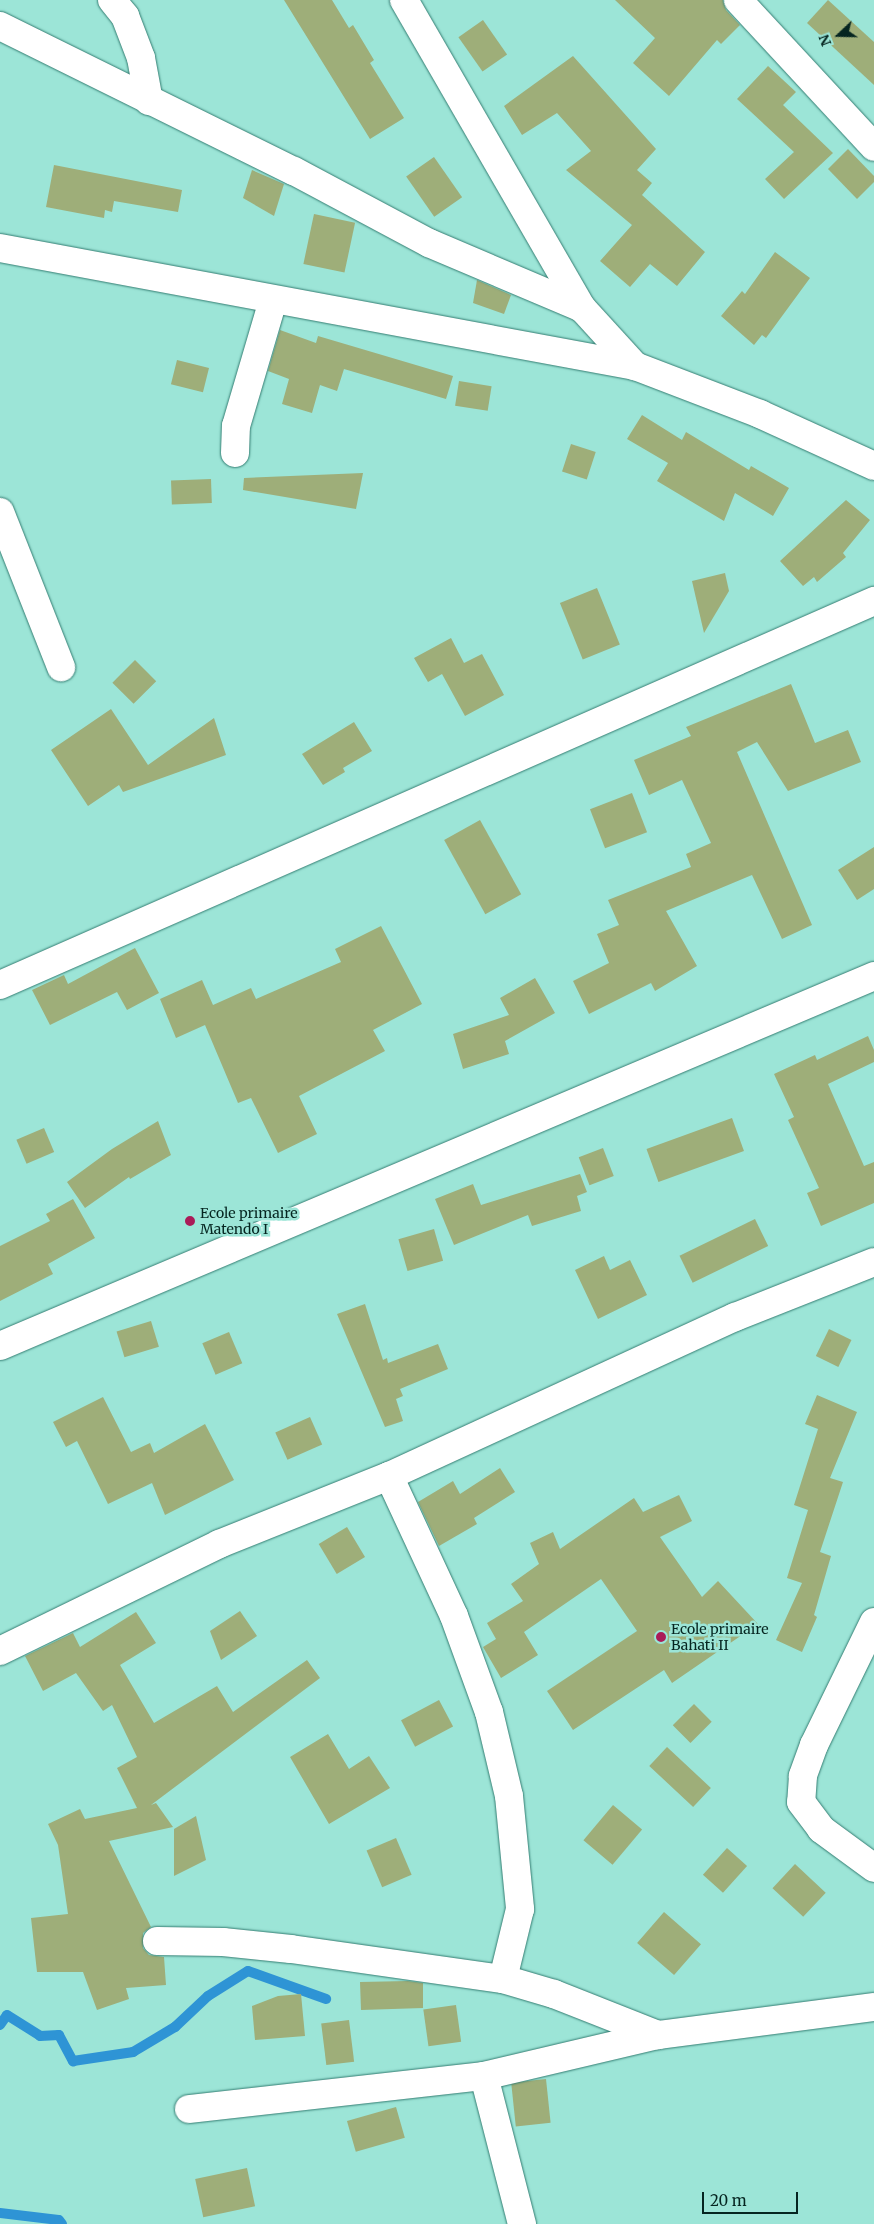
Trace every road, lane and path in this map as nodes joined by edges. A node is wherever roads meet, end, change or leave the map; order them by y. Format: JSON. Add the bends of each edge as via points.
{"nodes":[{"id":1,"x":112,"y":0,"type":"edge"},
{"id":2,"x":404,"y":0,"type":"edge"},
{"id":3,"x":738,"y":0,"type":"edge"},
{"id":4,"x":0,"y":26,"type":"edge"},
{"id":5,"x":149,"y":102,"type":"junction"},
{"id":6,"x":874,"y":147,"type":"edge"},
{"id":7,"x":0,"y":248,"type":"edge"},
{"id":8,"x":272,"y":300,"type":"junction"},
{"id":9,"x":582,"y":308,"type":"junction"},
{"id":10,"x":635,"y":366,"type":"junction"},
{"id":11,"x":235,"y":453,"type":"dead end"},
{"id":12,"x":874,"y":466,"type":"edge"},
{"id":13,"x":0,"y":512,"type":"edge"},
{"id":14,"x":874,"y":602,"type":"edge"},
{"id":15,"x":61,"y":667,"type":"dead end"},
{"id":16,"x":874,"y":976,"type":"edge"},
{"id":17,"x":0,"y":985,"type":"edge"},
{"id":18,"x":874,"y":1262,"type":"edge"},
{"id":19,"x":0,"y":1346,"type":"edge"},
{"id":20,"x":389,"y":1476,"type":"junction"},
{"id":21,"x":873,"y":1629,"type":"edge"},
{"id":22,"x":0,"y":1651,"type":"edge"},
{"id":23,"x":874,"y":1868,"type":"edge"},
{"id":24,"x":157,"y":1941,"type":"dead end"},
{"id":25,"x":503,"y":1980,"type":"junction"},
{"id":26,"x":874,"y":2007,"type":"edge"},
{"id":27,"x":658,"y":2035,"type":"junction"},
{"id":28,"x":484,"y":2076,"type":"junction"},
{"id":29,"x":190,"y":2109,"type":"dead end"},
{"id":30,"x":522,"y":2224,"type":"edge"}],
"edges":[{"from":1,"to":5,"type":"street","via":[[125,16],[141,58]]},
{"from":2,"to":9,"type":"street"},
{"from":3,"to":6,"type":"street"},
{"from":4,"to":5,"type":"street"},
{"from":5,"to":9,"type":"street","via":[[294,171],[429,242]]},
{"from":7,"to":8,"type":"street"},
{"from":8,"to":10,"type":"street"},
{"from":8,"to":11,"type":"street","via":[[236,426]]},
{"from":9,"to":10,"type":"street"},
{"from":10,"to":12,"type":"street","via":[[760,414]]},
{"from":13,"to":15,"type":"street"},
{"from":14,"to":17,"type":"street"},
{"from":16,"to":19,"type":"street"},
{"from":18,"to":20,"type":"street","via":[[735,1317]]},
{"from":20,"to":22,"type":"street","via":[[219,1544]]},
{"from":20,"to":25,"type":"street","via":[[454,1616],[488,1712],[509,1796],[520,1909]]},
{"from":21,"to":23,"type":"street","via":[[814,1745],[803,1776],[801,1802],[821,1829]]},
{"from":24,"to":25,"type":"street","via":[[223,1942],[291,1949]]},
{"from":25,"to":27,"type":"street","via":[[554,1994]]},
{"from":26,"to":27,"type":"street"},
{"from":27,"to":28,"type":"street"},
{"from":28,"to":29,"type":"street"},
{"from":28,"to":30,"type":"street"}]}
